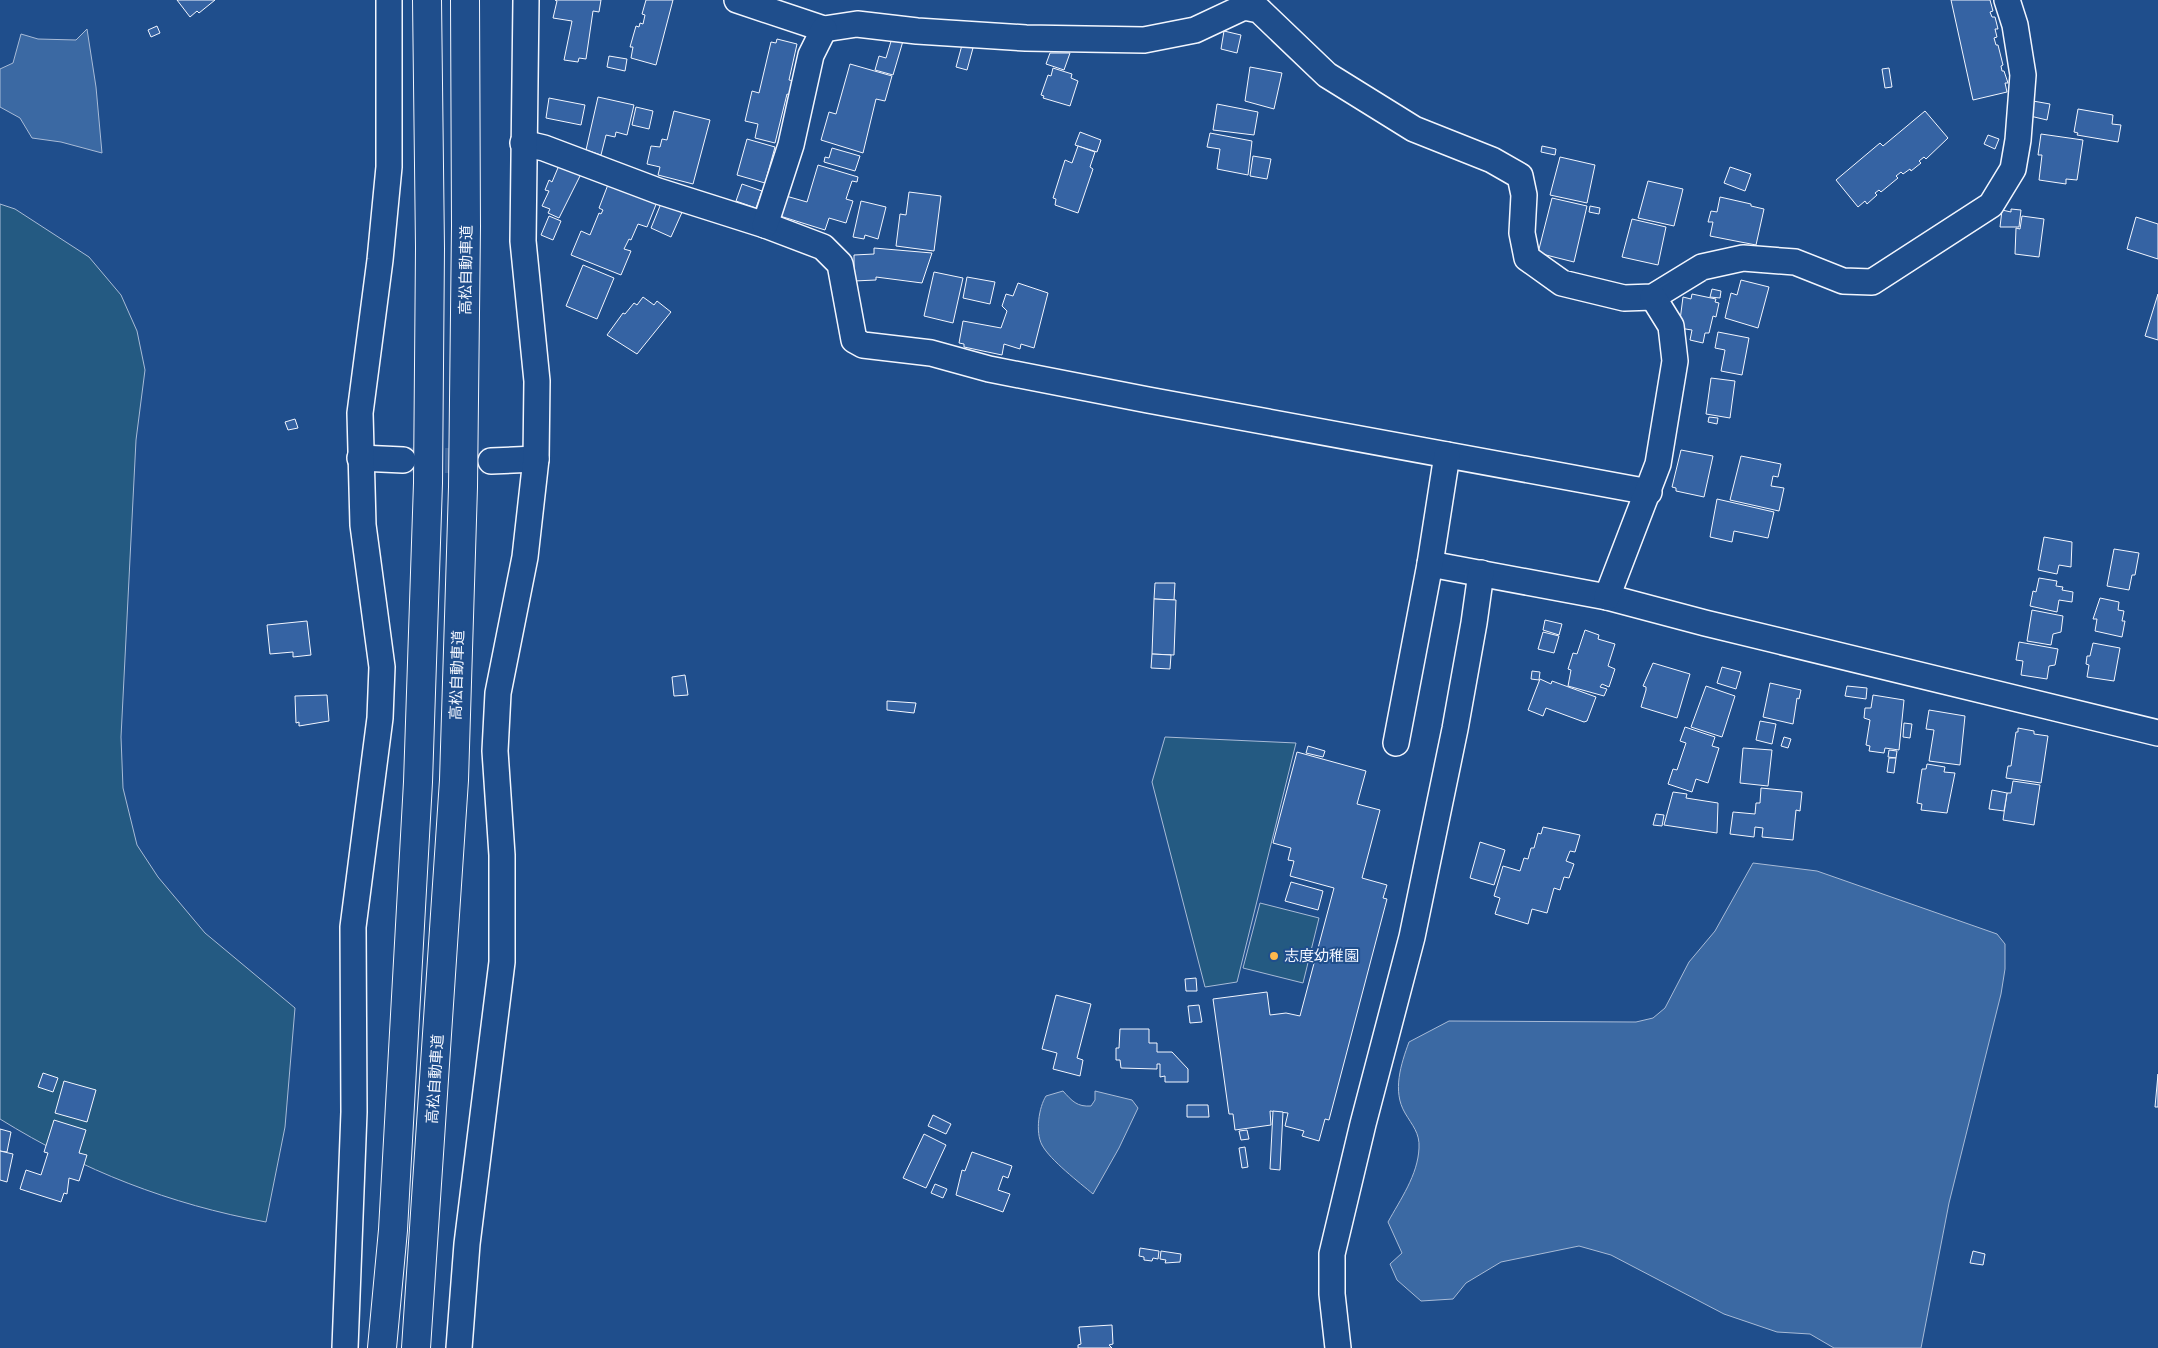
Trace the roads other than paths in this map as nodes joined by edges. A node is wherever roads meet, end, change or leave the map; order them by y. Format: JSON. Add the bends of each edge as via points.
{"nodes":[{"id":1,"x":388,"y":0,"type":"edge"},
{"id":2,"x":427,"y":0,"type":"edge"},
{"id":3,"x":465,"y":0,"type":"edge"},
{"id":4,"x":526,"y":0,"type":"edge"},
{"id":5,"x":737,"y":0,"type":"edge"},
{"id":6,"x":2007,"y":0,"type":"edge"},
{"id":7,"x":824,"y":29,"type":"junction"},
{"id":8,"x":523,"y":143,"type":"junction"},
{"id":9,"x":765,"y":225,"type":"junction"},
{"id":10,"x":1653,"y":297,"type":"junction"},
{"id":11,"x":1447,"y":456,"type":"junction"},
{"id":12,"x":360,"y":458,"type":"junction"},
{"id":13,"x":536,"y":459,"type":"junction"},
{"id":14,"x":403,"y":460,"type":"tunnel mouth"},
{"id":15,"x":491,"y":461,"type":"tunnel mouth"},
{"id":16,"x":1649,"y":492,"type":"junction"},
{"id":17,"x":1430,"y":564,"type":"junction"},
{"id":18,"x":1480,"y":574,"type":"junction"},
{"id":19,"x":1607,"y":597,"type":"junction"},
{"id":20,"x":2158,"y":733,"type":"edge"},
{"id":21,"x":1396,"y":743,"type":"dead end"},
{"id":22,"x":423,"y":1267,"type":"junction"},
{"id":23,"x":345,"y":1348,"type":"edge"},
{"id":24,"x":382,"y":1348,"type":"edge"},
{"id":25,"x":416,"y":1348,"type":"edge"},
{"id":26,"x":425,"y":1348,"type":"edge"},
{"id":27,"x":459,"y":1348,"type":"edge"},
{"id":28,"x":1338,"y":1348,"type":"edge"}],
"edges":[{"from":1,"to":12,"type":"street","via":[[389,167],[360,413]]},
{"from":2,"to":24,"type":"highway","via":[[428,464],[419,772],[393,1230]]},
{"from":3,"to":22,"type":"highway","name":"高松自動車道","via":[[463,487],[454,770]]},
{"from":4,"to":8,"type":"street"},
{"from":5,"to":7,"type":"street"},
{"from":6,"to":10,"type":"street","via":[[2015,25],[2023,75],[2018,140],[2013,169],[1991,205],[1872,282],[1843,281],[1795,262],[1743,258],[1702,267]]},
{"from":7,"to":9,"type":"street","via":[[811,55],[791,145]]},
{"from":7,"to":10,"type":"street","via":[[857,24],[1016,37],[1144,40],[1195,30],[1244,6],[1259,10],[1327,75],[1414,129],[1492,160],[1520,176],[1524,195],[1522,233],[1527,258],[1562,283],[1624,298]]},
{"from":8,"to":9,"type":"street"},
{"from":8,"to":13,"type":"street","via":[[523,241],[537,381]]},
{"from":9,"to":11,"type":"street","via":[[823,247],[840,264],[854,340],[863,345],[931,353],[999,370]]},
{"from":10,"to":16,"type":"street","via":[[1672,326],[1675,361],[1658,464]]},
{"from":11,"to":16,"type":"street"},
{"from":11,"to":17,"type":"street"},
{"from":12,"to":14,"type":"street"},
{"from":12,"to":23,"type":"street","via":[[363,525],[382,667],[380,718],[353,927],[354,1112]]},
{"from":13,"to":15,"type":"street"},
{"from":13,"to":27,"type":"street","via":[[525,557],[498,692],[495,751],[502,855],[502,962],[466,1244]]},
{"from":16,"to":19,"type":"street"},
{"from":17,"to":18,"type":"street"},
{"from":17,"to":21,"type":"street"},
{"from":18,"to":19,"type":"street"},
{"from":18,"to":28,"type":"street","via":[[1455,729],[1412,937],[1332,1254],[1332,1294]]},
{"from":19,"to":20,"type":"street"},
{"from":22,"to":25,"type":"highway","name":"高松自動車道"},
{"from":22,"to":26,"type":"street"}]}
